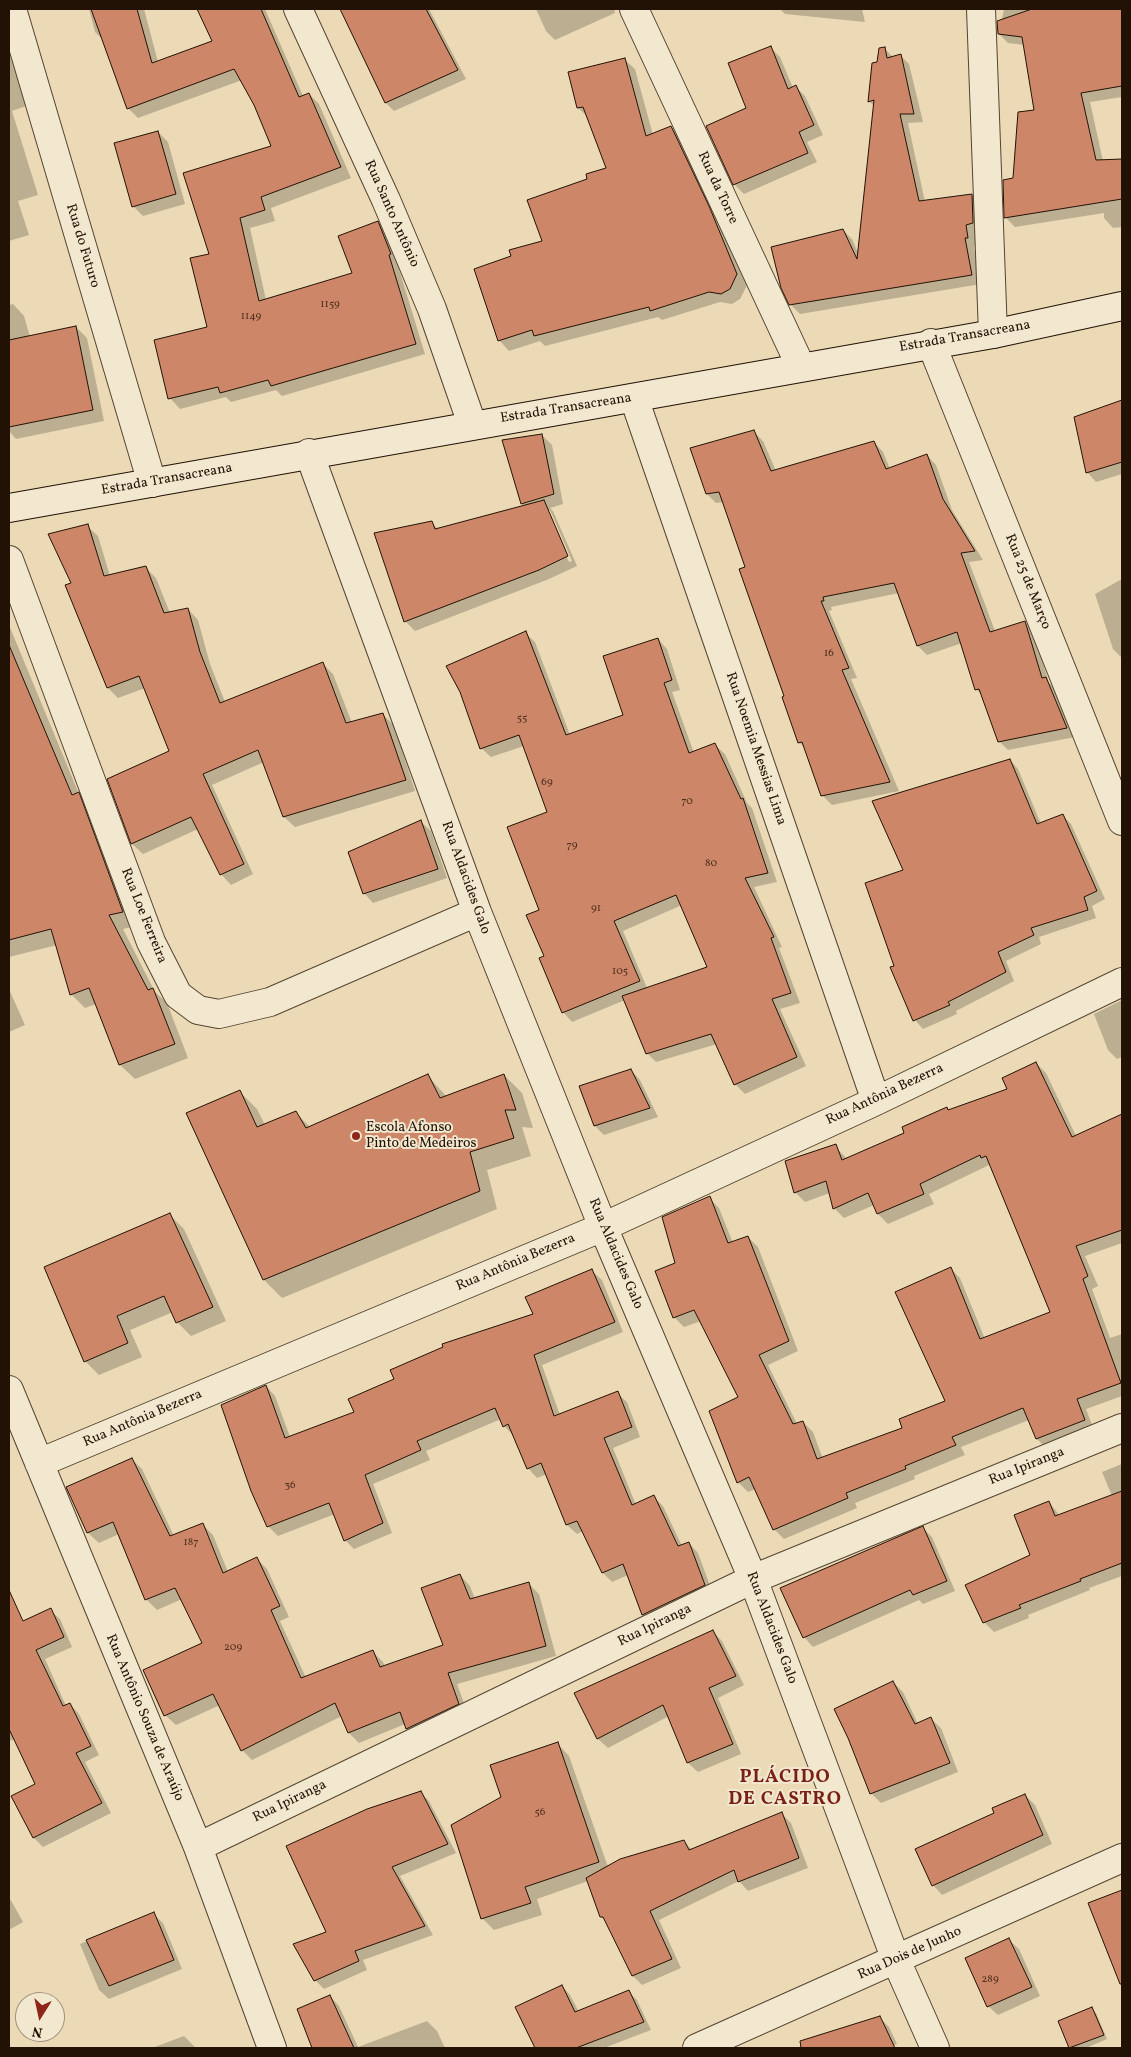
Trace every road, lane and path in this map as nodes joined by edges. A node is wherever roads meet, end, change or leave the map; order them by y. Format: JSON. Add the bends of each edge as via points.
{"nodes":[{"id":1,"x":12,"y":9,"type":"edge"},
{"id":2,"x":298,"y":9,"type":"edge"},
{"id":3,"x":634,"y":9,"type":"edge"},
{"id":4,"x":981,"y":9,"type":"edge"},
{"id":5,"x":1122,"y":306,"type":"edge"},
{"id":6,"x":992,"y":334,"type":"junction"},
{"id":7,"x":931,"y":343,"type":"junction"},
{"id":8,"x":801,"y":367,"type":"junction"},
{"id":9,"x":634,"y":398,"type":"junction"},
{"id":10,"x":472,"y":424,"type":"junction"},
{"id":11,"x":309,"y":453,"type":"junction"},
{"id":12,"x":152,"y":483,"type":"junction"},
{"id":13,"x":9,"y":508,"type":"edge"},
{"id":14,"x":9,"y":560,"type":"edge"},
{"id":15,"x":1122,"y":821,"type":"edge"},
{"id":16,"x":477,"y":912,"type":"junction"},
{"id":17,"x":1122,"y":982,"type":"edge"},
{"id":18,"x":876,"y":1100,"type":"junction"},
{"id":19,"x":602,"y":1227,"type":"junction"},
{"id":20,"x":9,"y":1390,"type":"edge"},
{"id":21,"x":1122,"y":1428,"type":"edge"},
{"id":22,"x":39,"y":1463,"type":"junction"},
{"id":23,"x":753,"y":1579,"type":"junction"},
{"id":24,"x":198,"y":1846,"type":"junction"},
{"id":25,"x":1122,"y":1858,"type":"edge"},
{"id":26,"x":896,"y":1960,"type":"junction"},
{"id":27,"x":272,"y":2048,"type":"edge"},
{"id":28,"x":697,"y":2048,"type":"edge"},
{"id":29,"x":935,"y":2048,"type":"edge"}],
"edges":[{"from":1,"to":12,"type":"street","name":"Rua do Futuro"},
{"from":2,"to":10,"type":"street","name":"Rua Santo Antônio","via":[[432,309]]},
{"from":3,"to":8,"type":"street","name":"Rua da Torre"},
{"from":4,"to":6,"type":"street"},
{"from":5,"to":6,"type":"street","name":"Estrada Transacreana"},
{"from":6,"to":7,"type":"street","name":"Estrada Transacreana"},
{"from":7,"to":8,"type":"street","name":"Estrada Transacreana"},
{"from":7,"to":15,"type":"street","name":"Rua 25 de Março"},
{"from":8,"to":9,"type":"street","name":"Estrada Transacreana"},
{"from":9,"to":10,"type":"street","name":"Estrada Transacreana"},
{"from":9,"to":18,"type":"street","name":"Rua Noemia Messias Lima"},
{"from":10,"to":11,"type":"street","name":"Estrada Transacreana"},
{"from":11,"to":12,"type":"street","name":"Estrada Transacreana"},
{"from":11,"to":16,"type":"street","name":"Rua Aldacides Galo"},
{"from":12,"to":13,"type":"street","name":"Estrada Transacreana"},
{"from":14,"to":16,"type":"street","name":"Rua Loe Ferreira","via":[[150,942],[178,995],[198,1010],[219,1014],[270,1002]]},
{"from":16,"to":19,"type":"street","name":"Rua Aldacides Galo"},
{"from":17,"to":18,"type":"street","name":"Rua Antônia Bezerra"},
{"from":18,"to":19,"type":"street","name":"Rua Antônia Bezerra"},
{"from":19,"to":22,"type":"street","name":"Rua Antônia Bezerra"},
{"from":19,"to":23,"type":"street","name":"Rua Aldacides Galo"},
{"from":20,"to":22,"type":"street","name":"Rua Antônio Souza de Araújo"},
{"from":21,"to":23,"type":"street","name":"Rua Ipiranga"},
{"from":22,"to":24,"type":"street","name":"Rua Antônio Souza de Araújo"},
{"from":23,"to":24,"type":"street","name":"Rua Ipiranga"},
{"from":23,"to":26,"type":"street","name":"Rua Aldacides Galo"},
{"from":24,"to":27,"type":"street","name":"Rua Antônio Souza de Araújo"},
{"from":25,"to":26,"type":"street","name":"Rua Dois de Junho"},
{"from":26,"to":28,"type":"street","name":"Rua Dois de Junho"},
{"from":26,"to":29,"type":"street","name":"Rua Aldacides Galo"}]}
